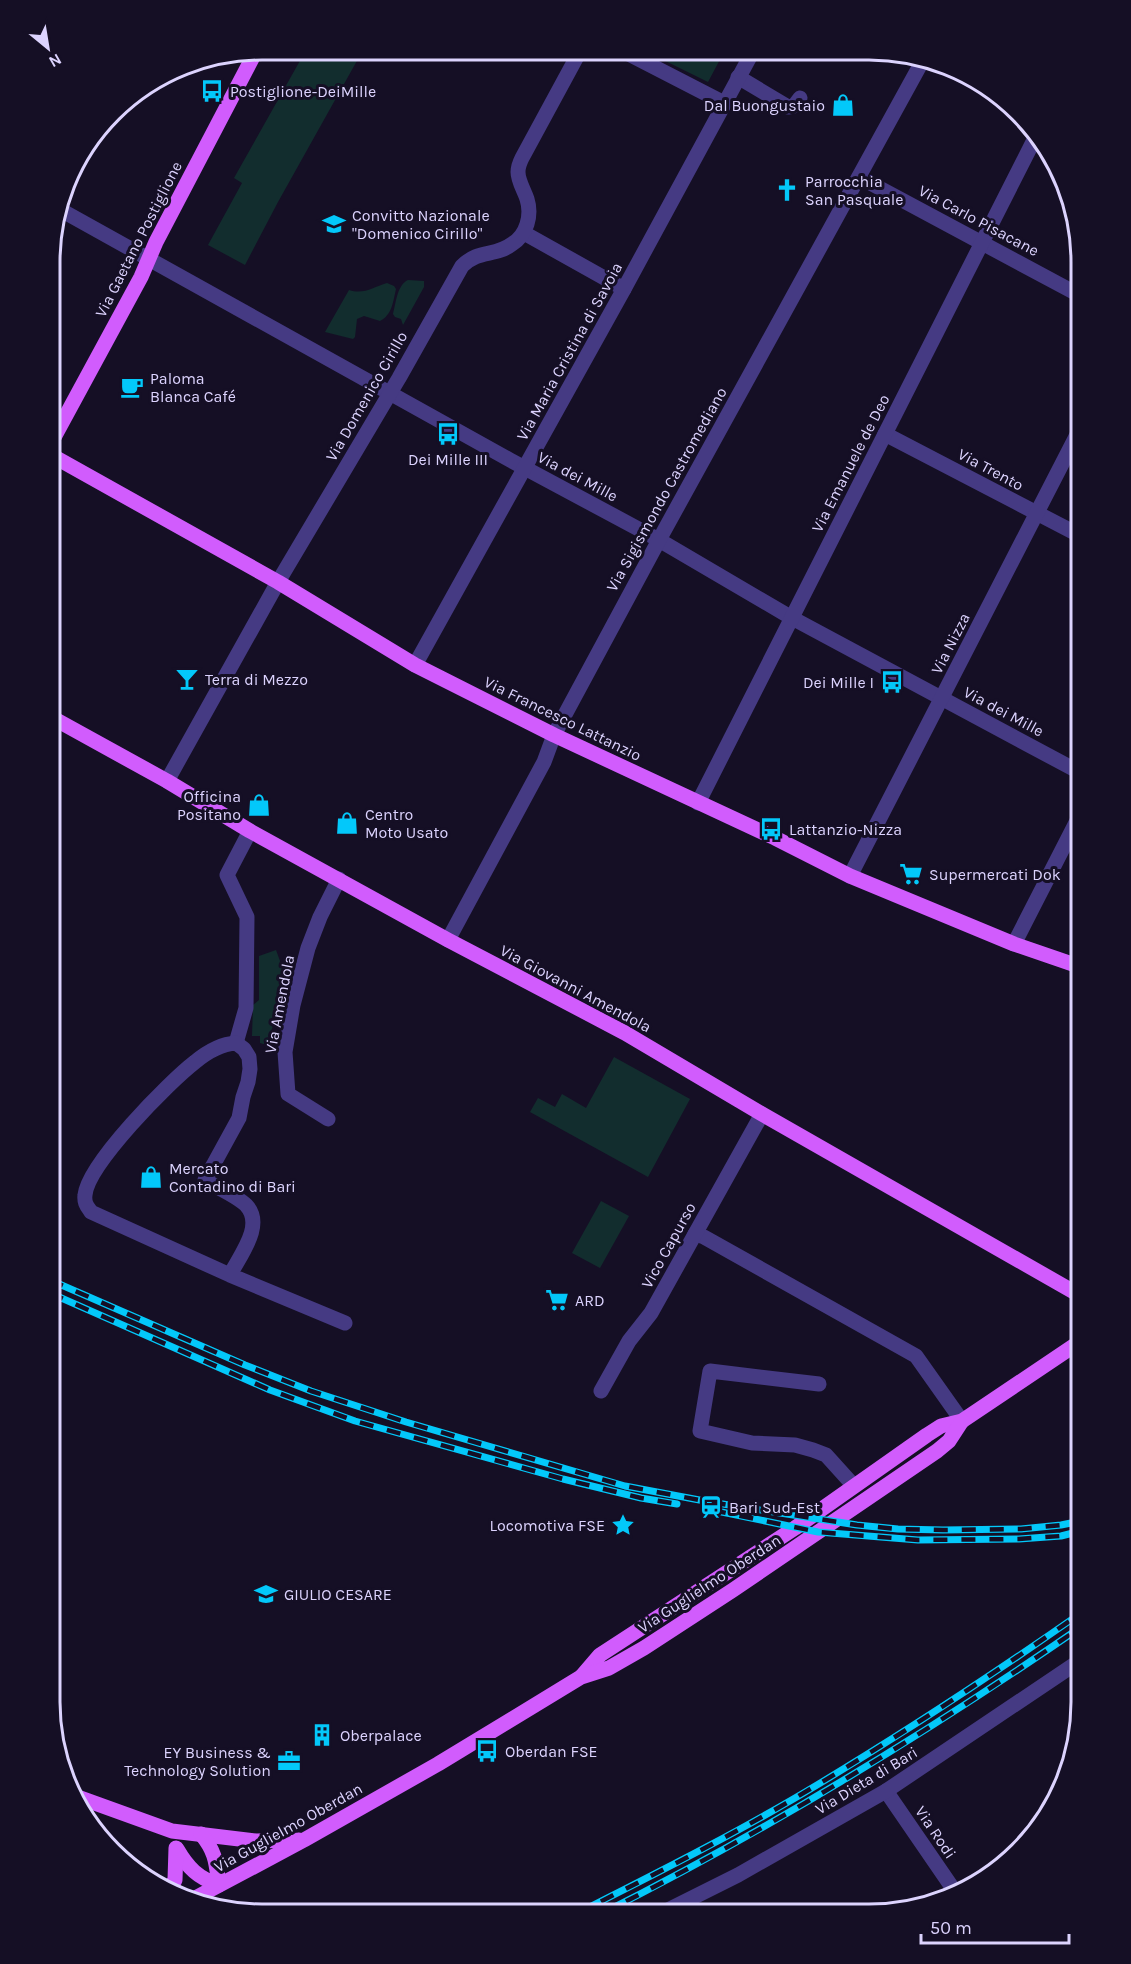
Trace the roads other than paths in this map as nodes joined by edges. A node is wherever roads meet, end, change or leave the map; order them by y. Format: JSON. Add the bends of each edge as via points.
{"nodes":[{"id":1,"x":251,"y":60,"type":"edge"},
{"id":2,"x":575,"y":60,"type":"edge"},
{"id":3,"x":640,"y":60,"type":"edge"},
{"id":4,"x":748,"y":60,"type":"edge"},
{"id":5,"x":919,"y":67,"type":"edge"},
{"id":6,"x":738,"y":77,"type":"junction"},
{"id":7,"x":800,"y":98,"type":"dead end"},
{"id":8,"x":724,"y":104,"type":"junction"},
{"id":9,"x":1032,"y":144,"type":"edge"},
{"id":10,"x":860,"y":177,"type":"junction"},
{"id":11,"x":66,"y":213,"type":"edge"},
{"id":12,"x":524,"y":233,"type":"junction"},
{"id":13,"x":982,"y":242,"type":"junction"},
{"id":14,"x":149,"y":259,"type":"junction"},
{"id":15,"x":624,"y":289,"type":"junction"},
{"id":16,"x":1071,"y":290,"type":"edge"},
{"id":17,"x":390,"y":392,"type":"junction"},
{"id":18,"x":60,"y":427,"type":"edge"},
{"id":19,"x":885,"y":434,"type":"junction"},
{"id":20,"x":1071,"y":449,"type":"edge"},
{"id":21,"x":60,"y":460,"type":"edge"},
{"id":22,"x":524,"y":468,"type":"junction"},
{"id":23,"x":1038,"y":514,"type":"junction"},
{"id":24,"x":1071,"y":531,"type":"edge"},
{"id":25,"x":658,"y":540,"type":"junction"},
{"id":26,"x":278,"y":582,"type":"junction"},
{"id":27,"x":792,"y":618,"type":"junction"},
{"id":28,"x":415,"y":665,"type":"junction"},
{"id":29,"x":941,"y":698,"type":"junction"},
{"id":30,"x":60,"y":722,"type":"edge"},
{"id":31,"x":554,"y":735,"type":"junction"},
{"id":32,"x":1071,"y":768,"type":"edge"},
{"id":33,"x":167,"y":781,"type":"junction"},
{"id":34,"x":698,"y":803,"type":"junction"},
{"id":35,"x":250,"y":831,"type":"junction"},
{"id":36,"x":1071,"y":833,"type":"edge"},
{"id":37,"x":850,"y":876,"type":"junction"},
{"id":38,"x":339,"y":879,"type":"junction"},
{"id":39,"x":448,"y":940,"type":"junction"},
{"id":40,"x":1014,"y":944,"type":"junction"},
{"id":41,"x":1071,"y":964,"type":"edge"},
{"id":42,"x":236,"y":1043,"type":"junction"},
{"id":43,"x":762,"y":1114,"type":"junction"},
{"id":44,"x":328,"y":1119,"type":"dead end"},
{"id":45,"x":695,"y":1234,"type":"junction"},
{"id":46,"x":230,"y":1275,"type":"junction"},
{"id":47,"x":1071,"y":1290,"type":"edge"},
{"id":48,"x":345,"y":1323,"type":"dead end"},
{"id":49,"x":1071,"y":1348,"type":"edge"},
{"id":50,"x":819,"y":1384,"type":"dead end"},
{"id":51,"x":601,"y":1391,"type":"dead end"},
{"id":52,"x":962,"y":1421,"type":"junction"},
{"id":53,"x":854,"y":1486,"type":"junction"},
{"id":54,"x":1071,"y":1667,"type":"edge"},
{"id":55,"x":581,"y":1677,"type":"junction"},
{"id":56,"x":886,"y":1791,"type":"junction"},
{"id":57,"x":85,"y":1800,"type":"edge"},
{"id":58,"x":172,"y":1831,"type":"junction"},
{"id":59,"x":201,"y":1834,"type":"junction"},
{"id":60,"x":304,"y":1840,"type":"junction"},
{"id":61,"x":177,"y":1849,"type":"junction"},
{"id":62,"x":173,"y":1883,"type":"edge"},
{"id":63,"x":219,"y":1885,"type":"junction"},
{"id":64,"x":951,"y":1886,"type":"edge"},
{"id":65,"x":202,"y":1894,"type":"edge"},
{"id":66,"x":680,"y":1904,"type":"edge"}],
"edges":[{"from":1,"to":14,"type":"main road","name":"Via Gaetano Postiglione"},
{"from":2,"to":12,"type":"street","via":[[518,171],[528,200]]},
{"from":3,"to":8,"type":"street"},
{"from":4,"to":6,"type":"street","name":"Via Maria Cristina di Savoia"},
{"from":5,"to":10,"type":"street","name":"Via Sigismondo Castromediano"},
{"from":6,"to":7,"type":"street","via":[[788,107]]},
{"from":6,"to":8,"type":"street","name":"Via Maria Cristina di Savoia"},
{"from":8,"to":15,"type":"street","name":"Via Maria Cristina di Savoia"},
{"from":9,"to":13,"type":"street","name":"Via Emanuele de Deo"},
{"from":10,"to":13,"type":"street","name":"Via Carlo Pisacane"},
{"from":10,"to":25,"type":"street","name":"Via Sigismondo Castromediano"},
{"from":11,"to":14,"type":"street","name":"Via dei Mille"},
{"from":12,"to":15,"type":"street"},
{"from":12,"to":17,"type":"street","name":"Via Domenico Cirillo","via":[[498,252],[470,258],[462,266]]},
{"from":13,"to":16,"type":"street","name":"Via Carlo Pisacane"},
{"from":13,"to":19,"type":"street","name":"Via Emanuele de Deo"},
{"from":14,"to":17,"type":"street","name":"Via dei Mille"},
{"from":14,"to":18,"type":"main road","name":"Via Gaetano Postiglione"},
{"from":15,"to":22,"type":"street","name":"Via Maria Cristina di Savoia"},
{"from":17,"to":22,"type":"street","name":"Via dei Mille"},
{"from":17,"to":26,"type":"street","name":"Via Domenico Cirillo"},
{"from":19,"to":23,"type":"street","name":"Via Trento"},
{"from":19,"to":27,"type":"street","name":"Via Emanuele de Deo"},
{"from":20,"to":23,"type":"street","name":"Via Nizza"},
{"from":21,"to":26,"type":"main road","name":"Via Francesco Lattanzio"},
{"from":22,"to":25,"type":"street","name":"Via dei Mille"},
{"from":22,"to":28,"type":"street","name":"Via Maria Cristina di Savoia"},
{"from":23,"to":24,"type":"street","name":"Via Trento"},
{"from":23,"to":29,"type":"street","name":"Via Nizza"},
{"from":25,"to":27,"type":"street","name":"Via dei Mille"},
{"from":25,"to":31,"type":"street","name":"Via Sigismondo Castromediano"},
{"from":26,"to":28,"type":"main road","name":"Via Francesco Lattanzio"},
{"from":26,"to":33,"type":"street","name":"Via Domenico Cirillo"},
{"from":27,"to":29,"type":"street","name":"Via dei Mille"},
{"from":27,"to":34,"type":"street","name":"Via Emanuele de Deo"},
{"from":28,"to":31,"type":"main road","name":"Via Francesco Lattanzio"},
{"from":29,"to":32,"type":"street","name":"Via dei Mille"},
{"from":29,"to":37,"type":"street","name":"Via Nizza"},
{"from":30,"to":33,"type":"main road","name":"Via Giovanni Amendola"},
{"from":31,"to":34,"type":"main road","name":"Via Francesco Lattanzio"},
{"from":31,"to":39,"type":"street","name":"Via Sigismondo Castromediano","via":[[544,762]]},
{"from":33,"to":35,"type":"main road","name":"Via Giovanni Amendola"},
{"from":34,"to":37,"type":"main road","name":"Via Francesco Lattanzio"},
{"from":35,"to":38,"type":"main road","name":"Via Giovanni Amendola"},
{"from":35,"to":42,"type":"street","via":[[227,876],[247,917],[246,1008]]},
{"from":36,"to":40,"type":"street"},
{"from":37,"to":40,"type":"main road","name":"Via Francesco Lattanzio"},
{"from":38,"to":39,"type":"main road","name":"Via Giovanni Amendola"},
{"from":38,"to":44,"type":"street","name":"Via Amendola","via":[[308,948],[285,1052],[288,1094]]},
{"from":39,"to":43,"type":"main road","name":"Via Giovanni Amendola","via":[[625,1033]]},
{"from":40,"to":41,"type":"main road","name":"Via Francesco Lattanzio"},
{"from":42,"to":46,"type":"street","via":[[249,1057],[248,1082],[239,1118],[205,1180],[246,1204],[252,1214],[254,1225]]},
{"from":42,"to":46,"type":"street","via":[[226,1044],[196,1061],[170,1085],[99,1164],[84,1194],[91,1212]]},
{"from":43,"to":45,"type":"street","name":"Vico Capurso"},
{"from":43,"to":47,"type":"main road","name":"Via Giovanni Amendola"},
{"from":45,"to":51,"type":"street","name":"Vico Capurso"},
{"from":45,"to":52,"type":"street","via":[[916,1356]]},
{"from":46,"to":48,"type":"street"},
{"from":49,"to":52,"type":"main road","name":"Via Guglielmo Oberdan"},
{"from":50,"to":53,"type":"street","via":[[710,1371],[700,1431],[752,1443],[813,1450],[826,1455]]},
{"from":52,"to":53,"type":"main road","name":"Via Guglielmo Oberdan","via":[[941,1426]]},
{"from":52,"to":55,"type":"main road","name":"Via Guglielmo Oberdan","via":[[938,1451],[733,1590],[609,1668]]},
{"from":53,"to":55,"type":"main road","name":"Via Guglielmo Oberdan","via":[[600,1655]]},
{"from":54,"to":56,"type":"street","name":"Via Dieta di Bari"},
{"from":55,"to":60,"type":"main road","name":"Via Guglielmo Oberdan"},
{"from":56,"to":64,"type":"street","name":"Via Rodi"},
{"from":56,"to":66,"type":"street","name":"Via Dieta di Bari"},
{"from":57,"to":58,"type":"main road"},
{"from":58,"to":59,"type":"main road"},
{"from":58,"to":61,"type":"main road"},
{"from":59,"to":60,"type":"main road","via":[[256,1841]]},
{"from":59,"to":63,"type":"main road","via":[[211,1845]]},
{"from":60,"to":63,"type":"main road","name":"Via Guglielmo Oberdan"},
{"from":61,"to":62,"type":"main road"},
{"from":61,"to":63,"type":"main road","via":[[203,1880]]},
{"from":63,"to":65,"type":"main road","name":"Via Guglielmo Oberdan"}]}
